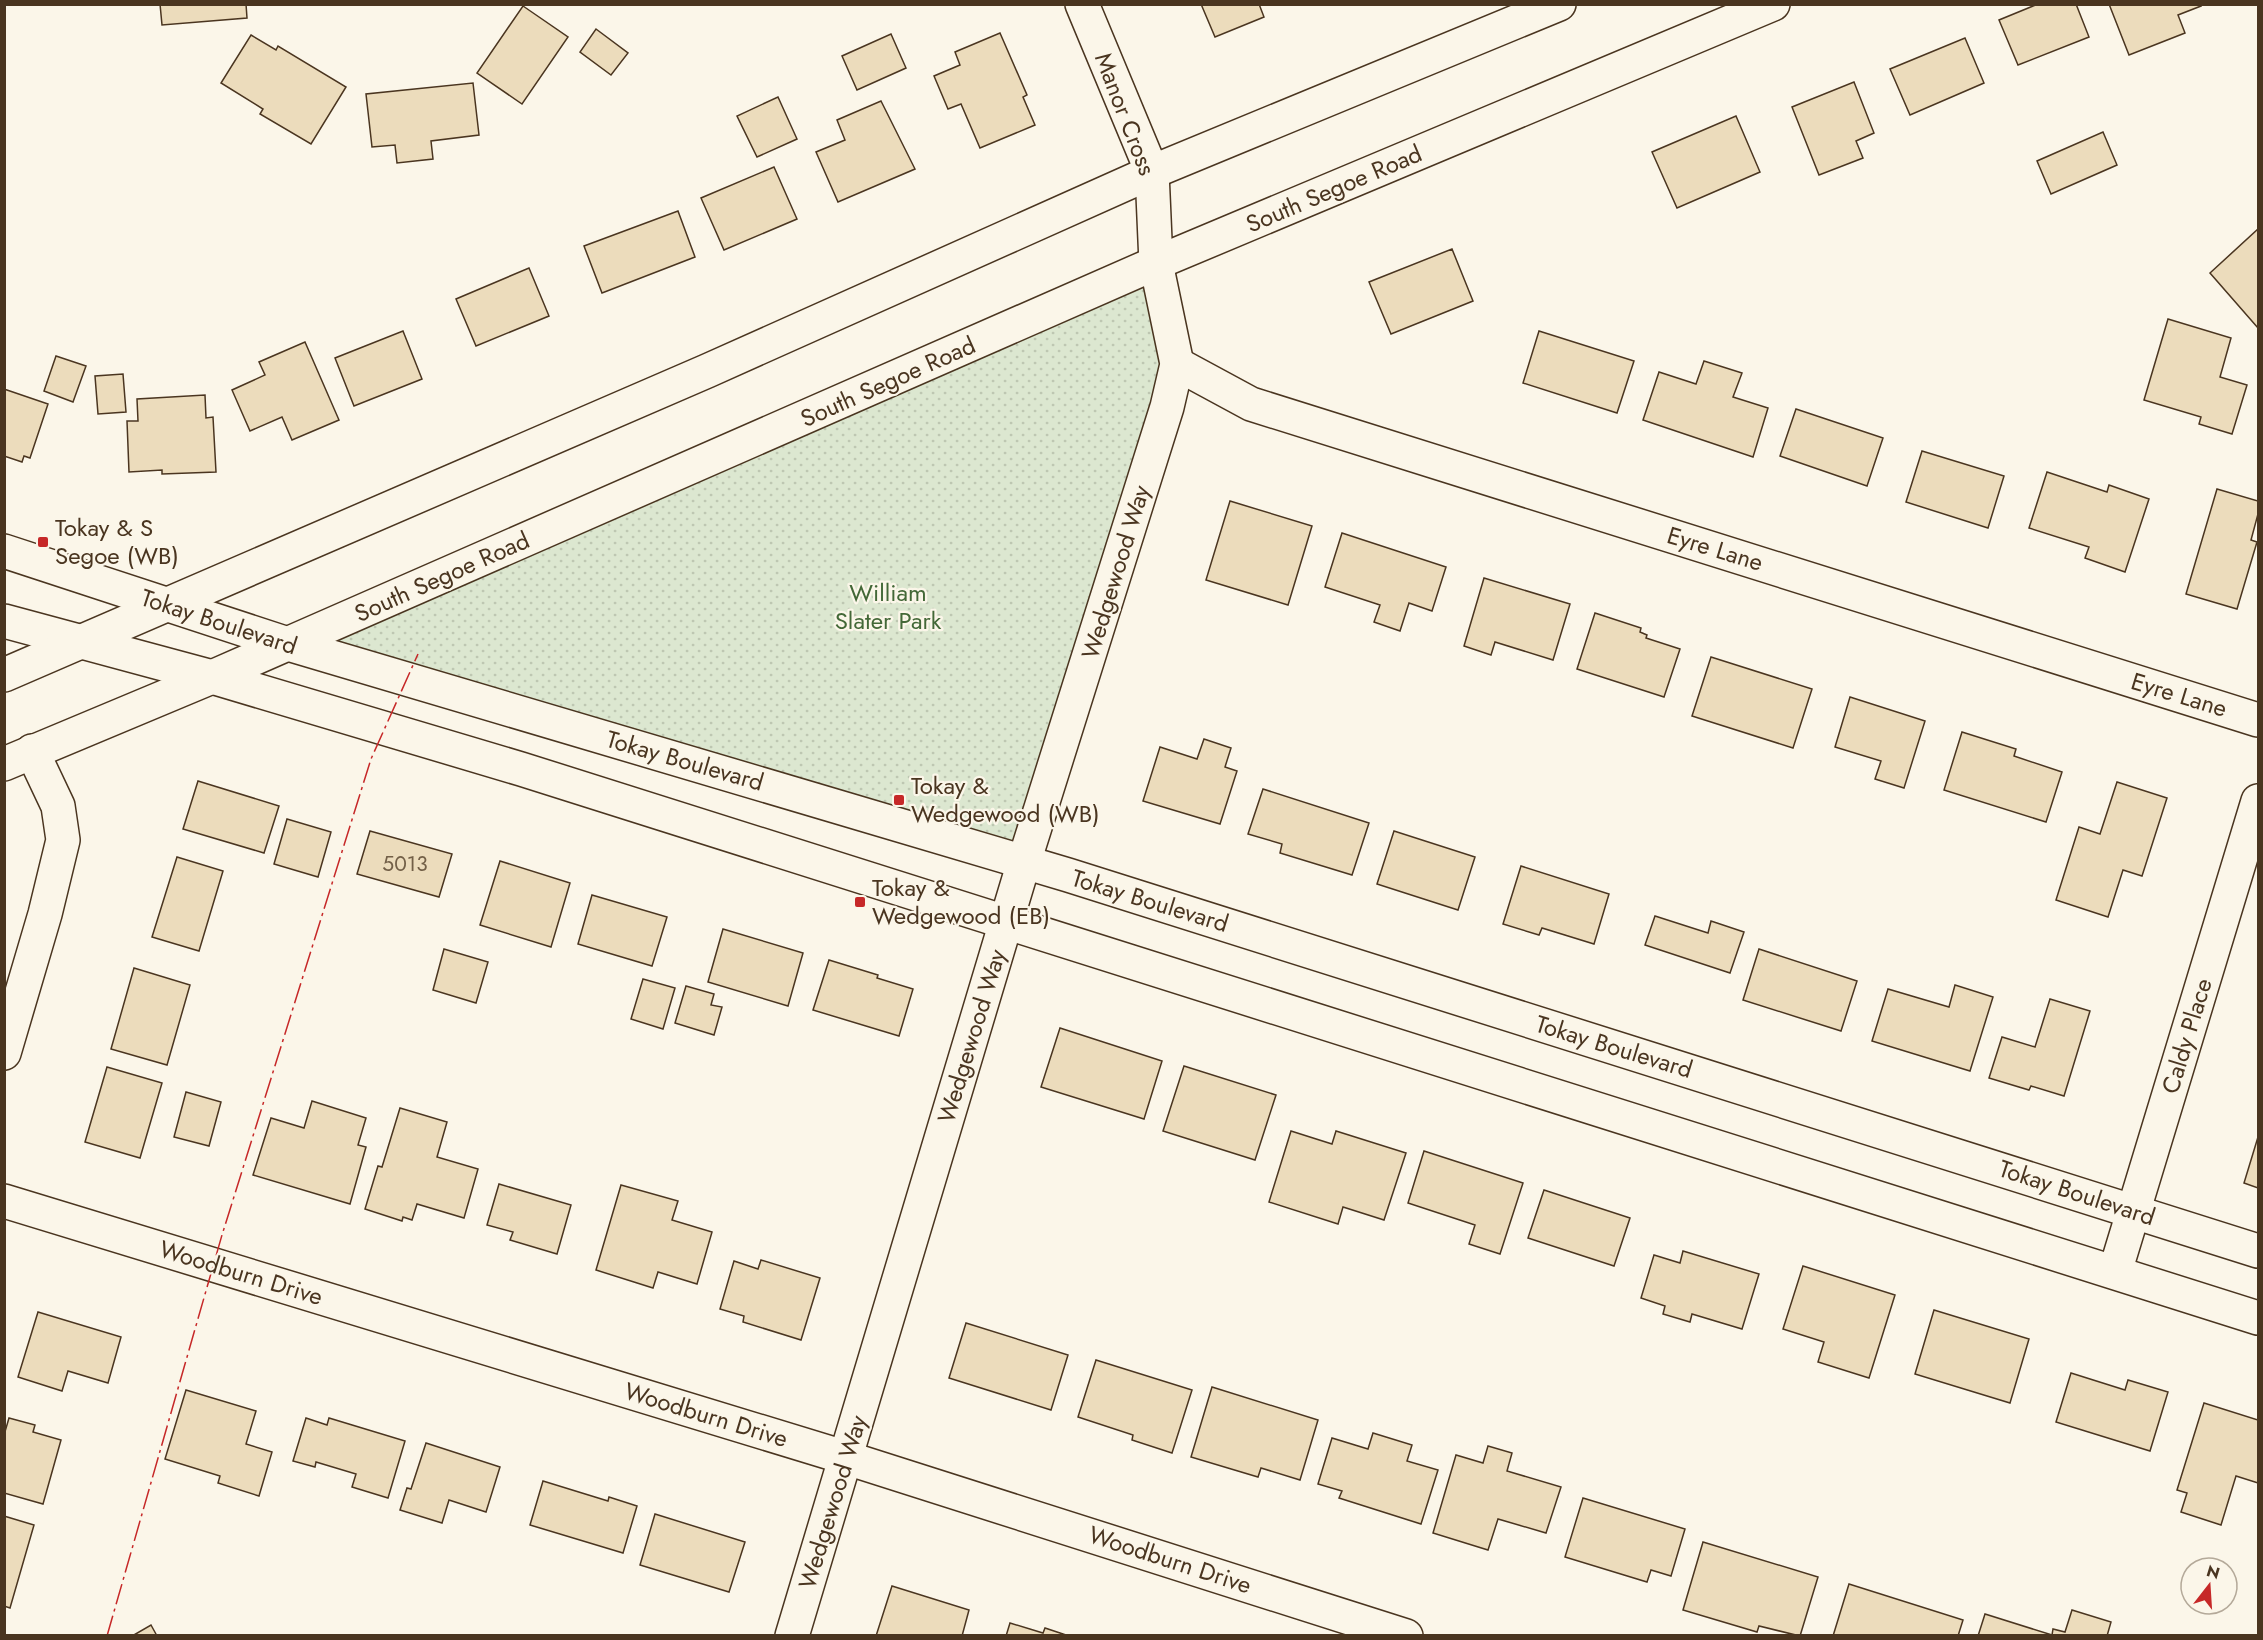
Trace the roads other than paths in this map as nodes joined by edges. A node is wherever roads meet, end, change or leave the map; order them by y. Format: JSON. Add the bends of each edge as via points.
{"nodes":[{"id":1,"x":1082,"y":4,"type":"edge"},
{"id":2,"x":1559,"y":4,"type":"edge"},
{"id":3,"x":1773,"y":4,"type":"edge"},
{"id":4,"x":1728,"y":14,"type":"edge"},
{"id":5,"x":1152,"y":172,"type":"junction"},
{"id":6,"x":1156,"y":263,"type":"junction"},
{"id":7,"x":1177,"y":364,"type":"junction"},
{"id":8,"x":4,"y":551,"type":"edge"},
{"id":9,"x":167,"y":607,"type":"junction"},
{"id":10,"x":4,"y":621,"type":"edge"},
{"id":11,"x":80,"y":643,"type":"junction"},
{"id":12,"x":288,"y":644,"type":"junction"},
{"id":13,"x":4,"y":675,"type":"edge"},
{"id":14,"x":212,"y":677,"type":"junction"},
{"id":15,"x":2259,"y":720,"type":"edge"},
{"id":16,"x":19,"y":758,"type":"edge"},
{"id":17,"x":2259,"y":801,"type":"edge"},
{"id":18,"x":1024,"y":862,"type":"junction"},
{"id":19,"x":1007,"y":921,"type":"junction"},
{"id":20,"x":4,"y":1053,"type":"edge"},
{"id":21,"x":4,"y":1201,"type":"edge"},
{"id":22,"x":2134,"y":1211,"type":"junction"},
{"id":23,"x":2259,"y":1251,"type":"edge"},
{"id":24,"x":2115,"y":1272,"type":"junction"},
{"id":25,"x":2259,"y":1318,"type":"edge"},
{"id":26,"x":847,"y":1458,"type":"junction"},
{"id":27,"x":792,"y":1635,"type":"edge"},
{"id":28,"x":1406,"y":1635,"type":"edge"}],
"edges":[{"from":1,"to":5,"type":"street","name":"Manor Cross"},
{"from":2,"to":5,"type":"street"},
{"from":3,"to":4,"type":"street","name":"South Segoe Road"},
{"from":4,"to":6,"type":"street","name":"South Segoe Road"},
{"from":5,"to":6,"type":"street","name":"Manor Cross"},
{"from":5,"to":9,"type":"street"},
{"from":6,"to":7,"type":"street","name":"Wedgewood Way"},
{"from":6,"to":12,"type":"street","name":"South Segoe Road"},
{"from":7,"to":15,"type":"street","name":"Eyre Lane","via":[[1251,404]]},
{"from":7,"to":18,"type":"street","name":"Wedgewood Way","via":[[1167,407]]},
{"from":8,"to":9,"type":"street","name":"Tokay Boulevard"},
{"from":9,"to":11,"type":"street"},
{"from":9,"to":12,"type":"street","name":"Tokay Boulevard"},
{"from":10,"to":11,"type":"street"},
{"from":11,"to":13,"type":"street"},
{"from":11,"to":14,"type":"street"},
{"from":12,"to":14,"type":"street","name":"South Segoe Road"},
{"from":12,"to":18,"type":"street","name":"Tokay Boulevard"},
{"from":14,"to":16,"type":"street","name":"South Segoe Road"},
{"from":14,"to":19,"type":"street","via":[[533,772]]},
{"from":16,"to":20,"type":"street","via":[[58,806],[63,840]]},
{"from":17,"to":22,"type":"street","name":"Caldy Place"},
{"from":18,"to":19,"type":"street","name":"Wedgewood Way"},
{"from":18,"to":22,"type":"street","name":"Tokay Boulevard"},
{"from":19,"to":24,"type":"street"},
{"from":19,"to":26,"type":"street","name":"Wedgewood Way"},
{"from":21,"to":26,"type":"street","name":"Woodburn Drive"},
{"from":22,"to":23,"type":"street","name":"Tokay Boulevard"},
{"from":22,"to":24,"type":"street","name":"Caldy Place"},
{"from":24,"to":25,"type":"street"},
{"from":26,"to":27,"type":"street","name":"Wedgewood Way"},
{"from":26,"to":28,"type":"street","name":"Woodburn Drive"}]}
